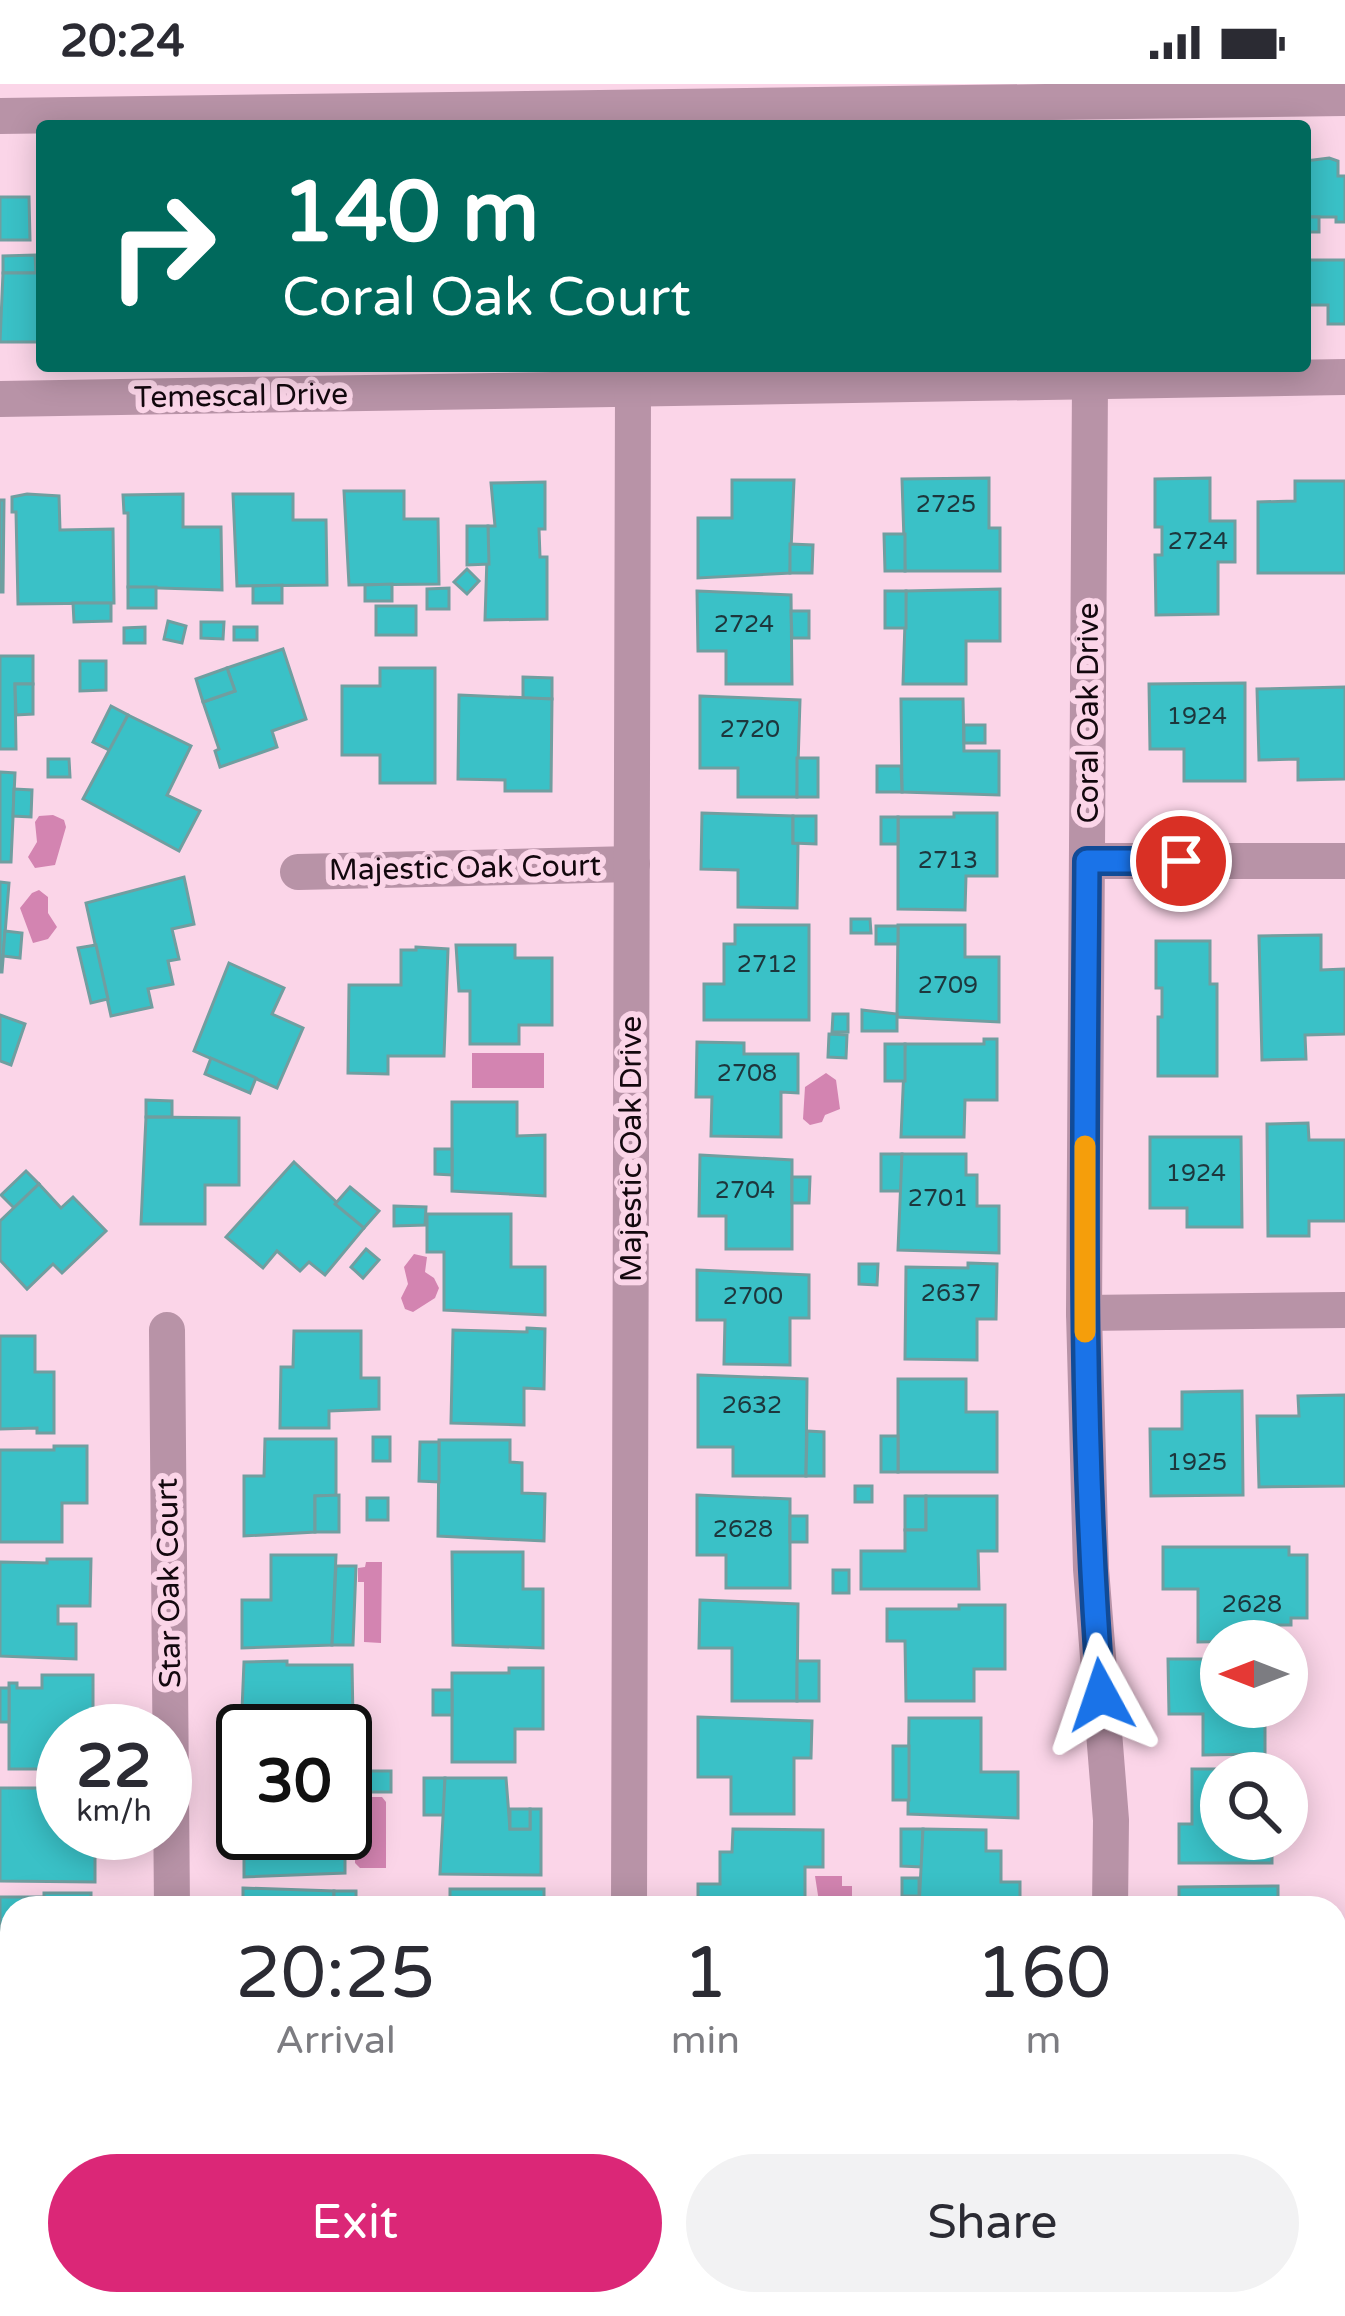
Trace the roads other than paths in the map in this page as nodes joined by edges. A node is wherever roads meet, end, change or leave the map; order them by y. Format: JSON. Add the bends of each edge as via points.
{"nodes":[{"id":1,"x":1208,"y":92,"type":"edge"},
{"id":2,"x":951,"y":93,"type":"edge"},
{"id":3,"x":687,"y":95,"type":"edge"},
{"id":4,"x":426,"y":97,"type":"edge"},
{"id":5,"x":1345,"y":98,"type":"edge"},
{"id":6,"x":156,"y":99,"type":"edge"},
{"id":7,"x":0,"y":116,"type":"edge"},
{"id":8,"x":1345,"y":377,"type":"edge"},
{"id":9,"x":1090,"y":382,"type":"junction"},
{"id":10,"x":633,"y":390,"type":"junction"},
{"id":11,"x":0,"y":399,"type":"edge"},
{"id":12,"x":1087,"y":861,"type":"junction"},
{"id":13,"x":1345,"y":861,"type":"edge"},
{"id":14,"x":632,"y":864,"type":"junction"},
{"id":15,"x":298,"y":872,"type":"dead end"},
{"id":16,"x":1345,"y":1310,"type":"edge"},
{"id":17,"x":1084,"y":1313,"type":"junction"},
{"id":18,"x":167,"y":1330,"type":"dead end"},
{"id":19,"x":172,"y":1896,"type":"edge"},
{"id":20,"x":629,"y":1896,"type":"edge"},
{"id":21,"x":1110,"y":1896,"type":"edge"}],
"edges":[{"from":1,"to":2,"type":"street"},
{"from":1,"to":5,"type":"street"},
{"from":2,"to":3,"type":"street"},
{"from":3,"to":4,"type":"street"},
{"from":4,"to":6,"type":"street"},
{"from":6,"to":7,"type":"street"},
{"from":8,"to":9,"type":"street","name":"Temescal Drive"},
{"from":9,"to":10,"type":"street","name":"Temescal Drive"},
{"from":9,"to":12,"type":"street","name":"Coral Oak Drive"},
{"from":10,"to":11,"type":"street","name":"Temescal Drive"},
{"from":10,"to":14,"type":"street","name":"Majestic Oak Drive"},
{"from":12,"to":13,"type":"street"},
{"from":12,"to":17,"type":"street","name":"Coral Oak Drive"},
{"from":14,"to":15,"type":"street","name":"Majestic Oak Court"},
{"from":14,"to":20,"type":"street","name":"Majestic Oak Drive"},
{"from":16,"to":17,"type":"street"},
{"from":17,"to":21,"type":"street","name":"Coral Oak Drive"},
{"from":18,"to":19,"type":"street","name":"Star Oak Court"}]}
